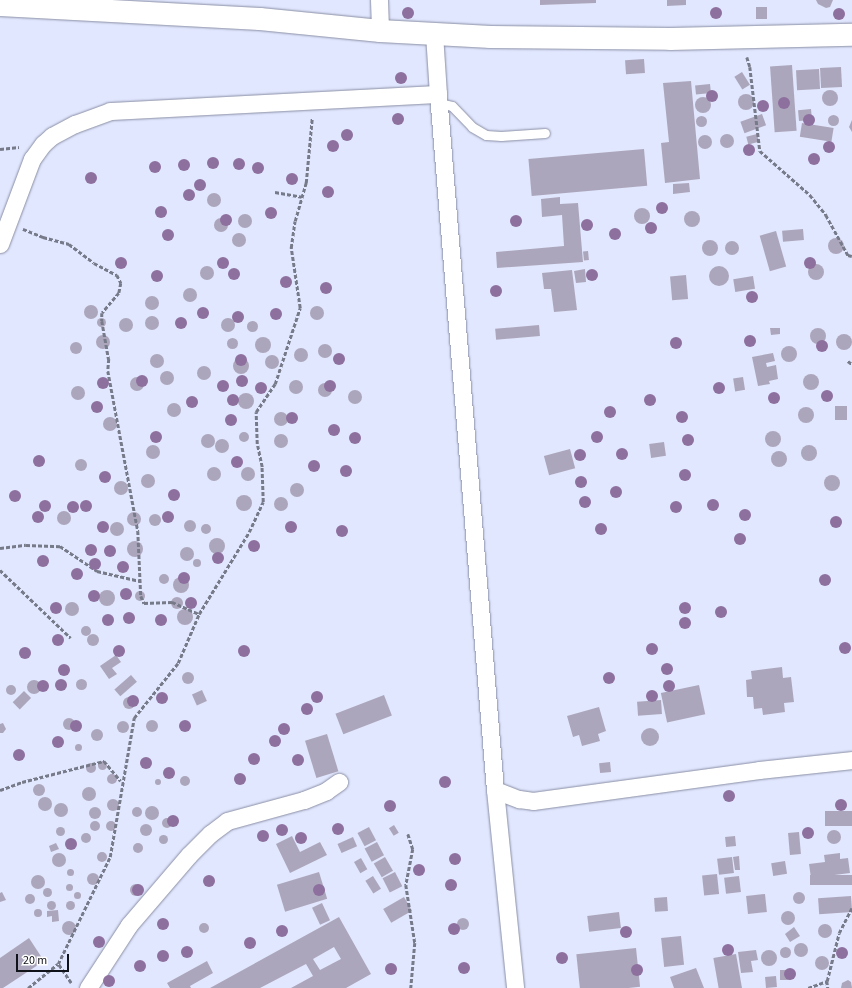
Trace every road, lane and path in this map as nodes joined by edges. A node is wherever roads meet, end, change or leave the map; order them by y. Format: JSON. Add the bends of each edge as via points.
{"nodes":[{"id":1,"x":379,"y":0,"type":"edge"},
{"id":2,"x":0,"y":4,"type":"edge"},
{"id":3,"x":380,"y":31,"type":"junction"},
{"id":4,"x":434,"y":34,"type":"junction"},
{"id":5,"x":852,"y":35,"type":"edge"},
{"id":6,"x":740,"y":38,"type":"junction"},
{"id":7,"x":439,"y":98,"type":"junction"},
{"id":8,"x":314,"y":100,"type":"junction"},
{"id":9,"x":545,"y":133,"type":"dead end"},
{"id":10,"x":275,"y":192,"type":"dead end"},
{"id":11,"x":302,"y":197,"type":"junction"},
{"id":12,"x":8,"y":223,"type":"junction"},
{"id":13,"x":0,"y":244,"type":"edge"},
{"id":14,"x":852,"y":256,"type":"edge"},
{"id":15,"x":848,"y":361,"type":"dead end"},
{"id":16,"x":852,"y":364,"type":"edge"},
{"id":17,"x":0,"y":548,"type":"edge"},
{"id":18,"x":0,"y":570,"type":"edge"},
{"id":19,"x":140,"y":581,"type":"junction"},
{"id":20,"x":199,"y":614,"type":"junction"},
{"id":21,"x":71,"y":638,"type":"dead end"},
{"id":22,"x":852,"y":760,"type":"edge"},
{"id":23,"x":122,"y":782,"type":"junction"},
{"id":24,"x":339,"y":782,"type":"dead end"},
{"id":25,"x":0,"y":790,"type":"edge"},
{"id":26,"x":496,"y":790,"type":"junction"},
{"id":27,"x":408,"y":834,"type":"dead end"},
{"id":28,"x":852,"y":908,"type":"edge"},
{"id":29,"x":58,"y":964,"type":"junction"},
{"id":30,"x":827,"y":981,"type":"junction"},
{"id":31,"x":28,"y":988,"type":"edge"},
{"id":32,"x":75,"y":988,"type":"edge"},
{"id":33,"x":88,"y":988,"type":"edge"},
{"id":34,"x":411,"y":988,"type":"edge"},
{"id":35,"x":515,"y":988,"type":"edge"},
{"id":36,"x":808,"y":988,"type":"edge"},
{"id":37,"x":828,"y":988,"type":"edge"}],
"edges":[{"from":1,"to":3,"type":"street"},
{"from":2,"to":3,"type":"street","via":[[260,19]]},
{"from":3,"to":4,"type":"street"},
{"from":4,"to":6,"type":"street","via":[[491,37]]},
{"from":4,"to":7,"type":"street"},
{"from":5,"to":6,"type":"street"},
{"from":6,"to":14,"type":"path","via":[[750,68],[760,150],[810,195],[826,215],[848,255]]},
{"from":7,"to":8,"type":"street"},
{"from":7,"to":9,"type":"lane","via":[[452,106],[472,127],[486,135]]},
{"from":7,"to":26,"type":"street"},
{"from":8,"to":11,"type":"path","via":[[306,184]]},
{"from":8,"to":12,"type":"street","via":[[110,111],[75,124],[52,136],[32,159]]},
{"from":10,"to":11,"type":"path"},
{"from":11,"to":20,"type":"path","via":[[291,248],[300,308],[275,384],[256,412],[262,468],[262,502],[249,532]]},
{"from":12,"to":13,"type":"street"},
{"from":12,"to":19,"type":"path","via":[[69,244],[94,263],[117,275],[121,283],[119,293],[102,313],[102,321],[109,359],[108,371],[138,531]]},
{"from":15,"to":16,"type":"path"},
{"from":17,"to":19,"type":"path","via":[[26,545],[60,546],[96,571]]},
{"from":18,"to":21,"type":"path"},
{"from":19,"to":20,"type":"path","via":[[144,603],[172,602]]},
{"from":20,"to":23,"type":"path","via":[[178,663],[134,718]]},
{"from":22,"to":26,"type":"street","via":[[533,800],[519,799]]},
{"from":23,"to":25,"type":"path","via":[[104,761]]},
{"from":23,"to":29,"type":"path","via":[[110,857]]},
{"from":24,"to":33,"type":"street","via":[[326,791],[304,800],[227,821],[210,834],[129,925]]},
{"from":26,"to":35,"type":"street"},
{"from":27,"to":34,"type":"path","via":[[413,849],[406,885],[415,943]]},
{"from":28,"to":30,"type":"path","via":[[839,933]]},
{"from":29,"to":31,"type":"path"},
{"from":29,"to":32,"type":"path"},
{"from":30,"to":36,"type":"path"},
{"from":30,"to":37,"type":"path"}]}
